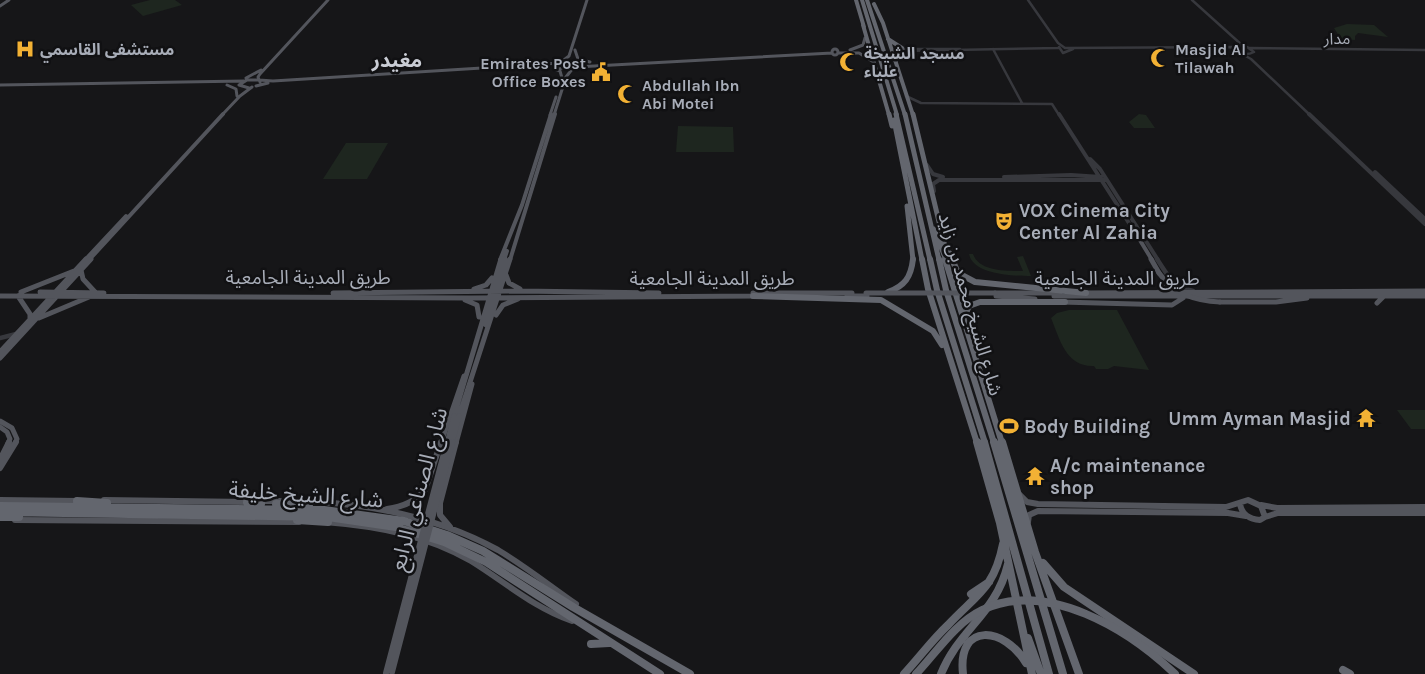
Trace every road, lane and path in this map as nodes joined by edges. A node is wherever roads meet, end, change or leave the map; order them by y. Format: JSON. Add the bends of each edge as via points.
{"nodes":[{"id":1,"x":326,"y":0,"type":"edge"},
{"id":2,"x":856,"y":0,"type":"edge"},
{"id":3,"x":862,"y":0,"type":"edge"},
{"id":4,"x":867,"y":0,"type":"edge"},
{"id":5,"x":1028,"y":0,"type":"edge"},
{"id":6,"x":1190,"y":0,"type":"edge"},
{"id":7,"x":588,"y":2,"type":"edge"},
{"id":8,"x":873,"y":2,"type":"edge"},
{"id":9,"x":863,"y":25,"type":"junction"},
{"id":10,"x":886,"y":37,"type":"junction"},
{"id":11,"x":865,"y":38,"type":"junction"},
{"id":12,"x":880,"y":38,"type":"junction"},
{"id":13,"x":1243,"y":46,"type":"junction"},
{"id":14,"x":1059,"y":47,"type":"junction"},
{"id":15,"x":1233,"y":47,"type":"junction"},
{"id":16,"x":1065,"y":48,"type":"junction"},
{"id":17,"x":1249,"y":48,"type":"junction"},
{"id":18,"x":902,"y":49,"type":"junction"},
{"id":19,"x":993,"y":49,"type":"junction"},
{"id":20,"x":1074,"y":49,"type":"junction"},
{"id":21,"x":1173,"y":49,"type":"junction"},
{"id":22,"x":1201,"y":49,"type":"junction"},
{"id":23,"x":573,"y":50,"type":"junction"},
{"id":24,"x":858,"y":51,"type":"junction"},
{"id":25,"x":1069,"y":51,"type":"junction"},
{"id":26,"x":1425,"y":51,"type":"edge"},
{"id":27,"x":832,"y":52,"type":"junction"},
{"id":28,"x":1168,"y":52,"type":"dead end"},
{"id":29,"x":876,"y":53,"type":"junction"},
{"id":30,"x":1240,"y":53,"type":"junction"},
{"id":31,"x":1253,"y":53,"type":"junction"},
{"id":32,"x":784,"y":54,"type":"junction"},
{"id":33,"x":778,"y":56,"type":"junction"},
{"id":34,"x":688,"y":58,"type":"junction"},
{"id":35,"x":650,"y":60,"type":"junction"},
{"id":36,"x":679,"y":60,"type":"junction"},
{"id":37,"x":872,"y":61,"type":"junction"},
{"id":38,"x":575,"y":62,"type":"junction"},
{"id":39,"x":643,"y":62,"type":"junction"},
{"id":40,"x":595,"y":64,"type":"junction"},
{"id":41,"x":562,"y":65,"type":"junction"},
{"id":42,"x":896,"y":66,"type":"junction"},
{"id":43,"x":540,"y":67,"type":"junction"},
{"id":44,"x":574,"y":68,"type":"junction"},
{"id":45,"x":466,"y":70,"type":"junction"},
{"id":46,"x":261,"y":71,"type":"junction"},
{"id":47,"x":457,"y":72,"type":"junction"},
{"id":48,"x":362,"y":77,"type":"junction"},
{"id":49,"x":564,"y":78,"type":"junction"},
{"id":50,"x":246,"y":80,"type":"junction"},
{"id":51,"x":259,"y":80,"type":"junction"},
{"id":52,"x":277,"y":82,"type":"junction"},
{"id":53,"x":223,"y":84,"type":"junction"},
{"id":54,"x":1,"y":86,"type":"edge"},
{"id":55,"x":254,"y":86,"type":"junction"},
{"id":56,"x":240,"y":87,"type":"junction"},
{"id":57,"x":238,"y":96,"type":"junction"},
{"id":58,"x":906,"y":96,"type":"junction"},
{"id":59,"x":921,"y":103,"type":"junction"},
{"id":60,"x":1022,"y":103,"type":"junction"},
{"id":61,"x":553,"y":107,"type":"junction"},
{"id":62,"x":894,"y":108,"type":"junction"},
{"id":63,"x":555,"y":112,"type":"junction"},
{"id":64,"x":914,"y":118,"type":"junction"},
{"id":65,"x":212,"y":125,"type":"junction"},
{"id":66,"x":900,"y":151,"type":"junction"},
{"id":67,"x":1084,"y":155,"type":"junction"},
{"id":68,"x":927,"y":164,"type":"junction"},
{"id":69,"x":1096,"y":170,"type":"junction"},
{"id":70,"x":1088,"y":176,"type":"junction"},
{"id":71,"x":1103,"y":177,"type":"junction"},
{"id":72,"x":938,"y":178,"type":"junction"},
{"id":73,"x":1091,"y":179,"type":"junction"},
{"id":74,"x":905,"y":180,"type":"junction"},
{"id":75,"x":1106,"y":185,"type":"junction"},
{"id":76,"x":527,"y":188,"type":"junction"},
{"id":77,"x":528,"y":198,"type":"junction"},
{"id":78,"x":934,"y":202,"type":"junction"},
{"id":79,"x":928,"y":214,"type":"junction"},
{"id":80,"x":124,"y":218,"type":"junction"},
{"id":81,"x":1425,"y":219,"type":"edge"},
{"id":82,"x":123,"y":224,"type":"junction"},
{"id":83,"x":1129,"y":224,"type":"junction"},
{"id":84,"x":1425,"y":224,"type":"edge"},
{"id":85,"x":1135,"y":232,"type":"junction"},
{"id":86,"x":945,"y":246,"type":"junction"},
{"id":87,"x":506,"y":249,"type":"junction"},
{"id":88,"x":1150,"y":249,"type":"junction"},
{"id":89,"x":497,"y":269,"type":"junction"},
{"id":90,"x":79,"y":270,"type":"junction"},
{"id":91,"x":506,"y":271,"type":"junction"},
{"id":92,"x":1162,"y":271,"type":"junction"},
{"id":93,"x":951,"y":275,"type":"junction"},
{"id":94,"x":1425,"y":291,"type":"edge"},
{"id":95,"x":460,"y":292,"type":"junction"},
{"id":96,"x":545,"y":292,"type":"junction"},
{"id":97,"x":1086,"y":292,"type":"junction"},
{"id":98,"x":1157,"y":292,"type":"junction"},
{"id":99,"x":181,"y":293,"type":"junction"},
{"id":100,"x":0,"y":294,"type":"edge"},
{"id":101,"x":19,"y":294,"type":"junction"},
{"id":102,"x":56,"y":294,"type":"junction"},
{"id":103,"x":94,"y":294,"type":"junction"},
{"id":104,"x":494,"y":294,"type":"junction"},
{"id":105,"x":866,"y":295,"type":"junction"},
{"id":106,"x":996,"y":295,"type":"junction"},
{"id":107,"x":1198,"y":295,"type":"junction"},
{"id":108,"x":160,"y":296,"type":"junction"},
{"id":109,"x":753,"y":296,"type":"junction"},
{"id":110,"x":1323,"y":296,"type":"junction"},
{"id":111,"x":1384,"y":296,"type":"junction"},
{"id":112,"x":1412,"y":296,"type":"junction"},
{"id":113,"x":1425,"y":296,"type":"edge"},
{"id":114,"x":440,"y":297,"type":"junction"},
{"id":115,"x":509,"y":297,"type":"junction"},
{"id":116,"x":535,"y":297,"type":"junction"},
{"id":117,"x":1149,"y":297,"type":"junction"},
{"id":118,"x":1185,"y":297,"type":"junction"},
{"id":119,"x":1425,"y":300,"type":"edge"},
{"id":120,"x":1065,"y":302,"type":"junction"},
{"id":121,"x":1116,"y":303,"type":"junction"},
{"id":122,"x":1378,"y":303,"type":"dead end"},
{"id":123,"x":486,"y":304,"type":"junction"},
{"id":124,"x":1219,"y":304,"type":"junction"},
{"id":125,"x":964,"y":318,"type":"junction"},
{"id":126,"x":32,"y":320,"type":"junction"},
{"id":127,"x":480,"y":325,"type":"junction"},
{"id":128,"x":17,"y":333,"type":"junction"},
{"id":129,"x":484,"y":335,"type":"junction"},
{"id":130,"x":2,"y":338,"type":"edge"},
{"id":131,"x":8,"y":343,"type":"junction"},
{"id":132,"x":0,"y":352,"type":"edge"},
{"id":133,"x":0,"y":358,"type":"edge"},
{"id":134,"x":472,"y":366,"type":"junction"},
{"id":135,"x":984,"y":384,"type":"junction"},
{"id":136,"x":967,"y":409,"type":"junction"},
{"id":137,"x":0,"y":421,"type":"edge"},
{"id":138,"x":0,"y":426,"type":"edge"},
{"id":139,"x":990,"y":429,"type":"junction"},
{"id":140,"x":0,"y":460,"type":"edge"},
{"id":141,"x":0,"y":468,"type":"edge"},
{"id":142,"x":1016,"y":489,"type":"junction"},
{"id":143,"x":0,"y":499,"type":"edge"},
{"id":144,"x":77,"y":501,"type":"junction"},
{"id":145,"x":247,"y":502,"type":"junction"},
{"id":146,"x":1240,"y":504,"type":"junction"},
{"id":147,"x":1258,"y":504,"type":"junction"},
{"id":148,"x":1076,"y":505,"type":"junction"},
{"id":149,"x":0,"y":506,"type":"edge"},
{"id":150,"x":136,"y":506,"type":"junction"},
{"id":151,"x":1385,"y":507,"type":"junction"},
{"id":152,"x":1425,"y":507,"type":"edge"},
{"id":153,"x":373,"y":508,"type":"junction"},
{"id":154,"x":334,"y":510,"type":"junction"},
{"id":155,"x":1060,"y":510,"type":"junction"},
{"id":156,"x":0,"y":512,"type":"edge"},
{"id":157,"x":52,"y":513,"type":"junction"},
{"id":158,"x":1371,"y":513,"type":"junction"},
{"id":159,"x":1425,"y":513,"type":"edge"},
{"id":160,"x":264,"y":516,"type":"junction"},
{"id":161,"x":1246,"y":516,"type":"junction"},
{"id":162,"x":1265,"y":517,"type":"junction"},
{"id":163,"x":0,"y":518,"type":"edge"},
{"id":164,"x":328,"y":522,"type":"junction"},
{"id":165,"x":1028,"y":528,"type":"junction"},
{"id":166,"x":454,"y":530,"type":"junction"},
{"id":167,"x":1004,"y":540,"type":"junction"},
{"id":168,"x":1035,"y":552,"type":"junction"},
{"id":169,"x":1008,"y":556,"type":"junction"},
{"id":170,"x":994,"y":578,"type":"junction"},
{"id":171,"x":971,"y":594,"type":"dead end"},
{"id":172,"x":1020,"y":612,"type":"junction"},
{"id":173,"x":589,"y":616,"type":"junction"},
{"id":174,"x":580,"y":623,"type":"junction"},
{"id":175,"x":591,"y":644,"type":"dead end"},
{"id":176,"x":612,"y":644,"type":"junction"},
{"id":177,"x":389,"y":673,"type":"edge"},
{"id":178,"x":660,"y":674,"type":"edge"},
{"id":179,"x":690,"y":674,"type":"edge"},
{"id":180,"x":904,"y":674,"type":"edge"},
{"id":181,"x":916,"y":674,"type":"edge"},
{"id":182,"x":941,"y":674,"type":"edge"},
{"id":183,"x":963,"y":674,"type":"edge"},
{"id":184,"x":1031,"y":674,"type":"edge"},
{"id":185,"x":1041,"y":674,"type":"edge"},
{"id":186,"x":1049,"y":674,"type":"edge"},
{"id":187,"x":1063,"y":674,"type":"edge"},
{"id":188,"x":1078,"y":674,"type":"edge"},
{"id":189,"x":1175,"y":674,"type":"edge"},
{"id":190,"x":1194,"y":674,"type":"edge"}],
"edges":[{"from":1,"to":46,"type":"main road"},
{"from":2,"to":9,"type":"highway"},
{"from":3,"to":29,"type":"highway","name":"شارع الشيخ محمد بن زايد"},
{"from":4,"to":12,"type":"highway","name":"شارع الشيخ محمد بن زايد"},
{"from":5,"to":14,"type":"street"},
{"from":6,"to":13,"type":"street"},
{"from":6,"to":15,"type":"street"},
{"from":7,"to":23,"type":"main road"},
{"from":8,"to":10,"type":"highway"},
{"from":8,"to":12,"type":"highway"},
{"from":9,"to":11,"type":"highway"},
{"from":9,"to":29,"type":"highway"},
{"from":10,"to":18,"type":"highway"},
{"from":10,"to":42,"type":"highway"},
{"from":11,"to":24,"type":"main road"},
{"from":11,"to":37,"type":"highway"},
{"from":12,"to":79,"type":"highway","name":"شارع الشيخ محمد بن زايد","via":[[909,126]]},
{"from":13,"to":15,"type":"street"},
{"from":13,"to":17,"type":"street"},
{"from":14,"to":16,"type":"street"},
{"from":14,"to":19,"type":"street"},
{"from":14,"to":25,"type":"street","via":[[1065,53]]},
{"from":15,"to":22,"type":"street"},
{"from":15,"to":30,"type":"street"},
{"from":16,"to":20,"type":"street"},
{"from":16,"to":25,"type":"street"},
{"from":17,"to":26,"type":"street","name":"مدار"},
{"from":17,"to":31,"type":"street"},
{"from":18,"to":19,"type":"street"},
{"from":18,"to":42,"type":"highway","via":[[895,55]]},
{"from":19,"to":60,"type":"street"},
{"from":20,"to":21,"type":"street"},
{"from":20,"to":25,"type":"street"},
{"from":21,"to":22,"type":"street"},
{"from":21,"to":28,"type":"street"},
{"from":22,"to":30,"type":"street","name":"مدار"},
{"from":23,"to":38,"type":"main road"},
{"from":23,"to":40,"type":"main road","via":[[578,59]]},
{"from":23,"to":41,"type":"main road"},
{"from":23,"to":43,"type":"main road","via":[[562,59]]},
{"from":24,"to":27,"type":"main road"},
{"from":24,"to":37,"type":"main road"},
{"from":26,"to":31,"type":"street","name":"مدار"},
{"from":27,"to":32,"type":"main road"},
{"from":27,"to":33,"type":"main road"},
{"from":29,"to":62,"type":"highway","name":"شارع الشيخ محمد بن زايد"},
{"from":30,"to":31,"type":"street","name":"مدار"},
{"from":30,"to":84,"type":"street","via":[[1251,59]]},
{"from":31,"to":81,"type":"street","via":[[1254,59]]},
{"from":32,"to":33,"type":"main road"},
{"from":32,"to":34,"type":"main road"},
{"from":33,"to":36,"type":"main road"},
{"from":34,"to":35,"type":"main road"},
{"from":34,"to":36,"type":"main road"},
{"from":35,"to":39,"type":"main road"},
{"from":35,"to":40,"type":"main road"},
{"from":36,"to":39,"type":"main road"},
{"from":37,"to":66,"type":"highway"},
{"from":38,"to":40,"type":"main road"},
{"from":38,"to":41,"type":"main road"},
{"from":38,"to":44,"type":"main road"},
{"from":39,"to":40,"type":"main road"},
{"from":40,"to":44,"type":"main road"},
{"from":40,"to":49,"type":"main road"},
{"from":41,"to":43,"type":"main road"},
{"from":41,"to":44,"type":"main road"},
{"from":41,"to":49,"type":"main road"},
{"from":42,"to":58,"type":"highway"},
{"from":43,"to":45,"type":"main road"},
{"from":43,"to":47,"type":"main road"},
{"from":43,"to":49,"type":"main road","via":[[558,70]]},
{"from":44,"to":49,"type":"main road"},
{"from":45,"to":47,"type":"main road"},
{"from":45,"to":48,"type":"main road"},
{"from":46,"to":50,"type":"main road"},
{"from":46,"to":51,"type":"main road"},
{"from":46,"to":52,"type":"main road","via":[[264,79]]},
{"from":46,"to":53,"type":"main road"},
{"from":47,"to":48,"type":"main road"},
{"from":48,"to":52,"type":"main road"},
{"from":49,"to":61,"type":"main road"},
{"from":49,"to":63,"type":"main road"},
{"from":50,"to":51,"type":"main road"},
{"from":50,"to":53,"type":"main road"},
{"from":50,"to":56,"type":"main road"},
{"from":51,"to":52,"type":"main road"},
{"from":51,"to":55,"type":"main road"},
{"from":52,"to":55,"type":"main road"},
{"from":52,"to":57,"type":"main road"},
{"from":53,"to":54,"type":"main road"},
{"from":53,"to":54,"type":"main road"},
{"from":53,"to":56,"type":"main road"},
{"from":53,"to":57,"type":"main road","via":[[235,88]]},
{"from":55,"to":56,"type":"main road"},
{"from":55,"to":57,"type":"main road"},
{"from":56,"to":57,"type":"main road"},
{"from":57,"to":65,"type":"main road"},
{"from":58,"to":59,"type":"street"},
{"from":58,"to":64,"type":"highway"},
{"from":59,"to":60,"type":"street"},
{"from":59,"to":64,"type":"street","via":[[912,106]]},
{"from":60,"to":67,"type":"street","via":[[1054,105]]},
{"from":61,"to":63,"type":"main road"},
{"from":61,"to":76,"type":"main road"},
{"from":62,"to":66,"type":"highway"},
{"from":62,"to":186,"type":"highway","name":"شارع الشيخ محمد بن زايد","via":[[937,290],[996,479]]},
{"from":63,"to":77,"type":"main road"},
{"from":64,"to":68,"type":"highway"},
{"from":65,"to":80,"type":"main road"},
{"from":65,"to":82,"type":"main road"},
{"from":66,"to":74,"type":"highway"},
{"from":67,"to":69,"type":"street"},
{"from":67,"to":71,"type":"street"},
{"from":68,"to":72,"type":"street"},
{"from":68,"to":78,"type":"highway"},
{"from":69,"to":70,"type":"street"},
{"from":69,"to":71,"type":"street"},
{"from":70,"to":71,"type":"street"},
{"from":70,"to":72,"type":"street"},
{"from":71,"to":73,"type":"street"},
{"from":71,"to":75,"type":"street"},
{"from":71,"to":75,"type":"street","via":[[1113,178]]},
{"from":72,"to":73,"type":"street"},
{"from":72,"to":78,"type":"street","via":[[933,184]]},
{"from":73,"to":75,"type":"street"},
{"from":74,"to":105,"type":"highway","via":[[914,242],[911,272],[899,289]]},
{"from":74,"to":136,"type":"highway","via":[[928,289]]},
{"from":75,"to":83,"type":"street"},
{"from":75,"to":88,"type":"street"},
{"from":76,"to":77,"type":"main road"},
{"from":76,"to":87,"type":"main road"},
{"from":77,"to":91,"type":"main road"},
{"from":78,"to":86,"type":"highway"},
{"from":79,"to":93,"type":"highway"},
{"from":79,"to":139,"type":"highway","name":"شارع الشيخ محمد بن زايد","via":[[946,290]]},
{"from":80,"to":82,"type":"main road"},
{"from":80,"to":90,"type":"main road"},
{"from":82,"to":90,"type":"main road"},
{"from":83,"to":85,"type":"street"},
{"from":83,"to":88,"type":"street"},
{"from":85,"to":92,"type":"main road"},
{"from":85,"to":98,"type":"street","via":[[1167,282],[1166,288]]},
{"from":86,"to":93,"type":"highway"},
{"from":86,"to":97,"type":"highway","via":[[958,273],[975,282]]},
{"from":87,"to":89,"type":"main road"},
{"from":87,"to":104,"type":"main road"},
{"from":88,"to":92,"type":"street"},
{"from":89,"to":95,"type":"main road","via":[[484,286]]},
{"from":89,"to":104,"type":"main road"},
{"from":90,"to":101,"type":"main road"},
{"from":90,"to":102,"type":"main road"},
{"from":90,"to":103,"type":"main road"},
{"from":91,"to":96,"type":"main road","via":[[507,282],[513,287]]},
{"from":91,"to":104,"type":"main road"},
{"from":92,"to":107,"type":"street","via":[[1174,284]]},
{"from":92,"to":124,"type":"main road","bridge":true,"via":[[1171,287],[1185,296]]},
{"from":93,"to":125,"type":"highway"},
{"from":94,"to":107,"type":"main road","name":"طريق المدينة الجامعية"},
{"from":95,"to":99,"type":"main road","name":"طريق المدينة الجامعية"},
{"from":95,"to":104,"type":"main road","name":"طريق المدينة الجامعية"},
{"from":96,"to":104,"type":"main road"},
{"from":96,"to":105,"type":"main road","name":"طريق المدينة الجامعية"},
{"from":96,"to":115,"type":"main road"},
{"from":97,"to":98,"type":"main road","name":"طريق المدينة الجامعية"},
{"from":97,"to":106,"type":"main road","name":"طريق المدينة الجامعية"},
{"from":98,"to":107,"type":"main road","name":"طريق المدينة الجامعية"},
{"from":99,"to":103,"type":"main road","name":"طريق المدينة الجامعية"},
{"from":99,"to":108,"type":"main road"},
{"from":100,"to":101,"type":"main road","name":"طريق المدينة الجامعية"},
{"from":101,"to":102,"type":"main road","name":"طريق المدينة الجامعية"},
{"from":101,"to":126,"type":"main road"},
{"from":102,"to":103,"type":"main road","name":"طريق المدينة الجامعية"},
{"from":102,"to":126,"type":"main road"},
{"from":103,"to":108,"type":"main road","name":"طريق المدينة الجامعية"},
{"from":103,"to":126,"type":"main road"},
{"from":104,"to":114,"type":"main road","name":"طريق المدينة الجامعية"},
{"from":104,"to":115,"type":"main road","name":"طريق المدينة الجامعية"},
{"from":104,"to":123,"type":"main road"},
{"from":104,"to":129,"type":"main road"},
{"from":104,"to":129,"type":"main road","name":"شارع الصناعي الرابع","via":[[492,318]]},
{"from":105,"to":106,"type":"main road","name":"طريق المدينة الجامعية","bridge":true},
{"from":105,"to":109,"type":"main road","name":"طريق المدينة الجامعية"},
{"from":106,"to":117,"type":"main road","name":"طريق المدينة الجامعية"},
{"from":106,"to":120,"type":"main road"},
{"from":107,"to":110,"type":"main road","name":"طريق المدينة الجامعية"},
{"from":107,"to":118,"type":"main road","name":"طريق المدينة الجامعية"},
{"from":107,"to":124,"type":"main road"},
{"from":108,"to":114,"type":"main road","name":"طريق المدينة الجامعية"},
{"from":109,"to":116,"type":"main road","name":"طريق المدينة الجامعية"},
{"from":109,"to":136,"type":"highway","via":[[873,298],[885,301],[938,336]]},
{"from":110,"to":111,"type":"main road","name":"طريق المدينة الجامعية"},
{"from":110,"to":124,"type":"main road"},
{"from":111,"to":112,"type":"main road","name":"طريق المدينة الجامعية"},
{"from":111,"to":122,"type":"main road"},
{"from":112,"to":113,"type":"main road","name":"طريق المدينة الجامعية"},
{"from":112,"to":119,"type":"main road"},
{"from":114,"to":127,"type":"main road","via":[[474,303],[480,312]]},
{"from":115,"to":116,"type":"main road","name":"طريق المدينة الجامعية"},
{"from":116,"to":129,"type":"main road","via":[[503,305]]},
{"from":117,"to":118,"type":"main road","name":"طريق المدينة الجامعية"},
{"from":117,"to":121,"type":"main road","via":[[1138,302]]},
{"from":118,"to":121,"type":"main road","via":[[1172,305]]},
{"from":120,"to":121,"type":"main road"},
{"from":120,"to":125,"type":"highway","via":[[980,302],[969,306]]},
{"from":123,"to":127,"type":"main road","name":"شارع الصناعي الرابع"},
{"from":123,"to":129,"type":"main road","via":[[489,306],[483,326]]},
{"from":125,"to":135,"type":"highway"},
{"from":126,"to":128,"type":"main road"},
{"from":126,"to":133,"type":"main road"},
{"from":127,"to":134,"type":"main road","name":"شارع الصناعي الرابع"},
{"from":128,"to":130,"type":"street"},
{"from":128,"to":131,"type":"main road"},
{"from":129,"to":134,"type":"main road","name":"شارع الصناعي الرابع"},
{"from":130,"to":131,"type":"street"},
{"from":131,"to":132,"type":"main road"},
{"from":134,"to":153,"type":"main road","via":[[451,408],[425,490],[404,506]]},
{"from":134,"to":166,"type":"main road","via":[[469,398],[440,503],[442,518]]},
{"from":134,"to":177,"type":"main road","name":"شارع الصناعي الرابع","bridge":true},
{"from":135,"to":139,"type":"highway"},
{"from":135,"to":142,"type":"highway"},
{"from":136,"to":167,"type":"highway"},
{"from":137,"to":141,"type":"main road","via":[[12,428],[17,439]]},
{"from":138,"to":140,"type":"main road","via":[[8,432],[10,439]]},
{"from":139,"to":187,"type":"highway","name":"شارع الشيخ محمد بن زايد"},
{"from":142,"to":148,"type":"main road","via":[[1023,499],[1032,504]]},
{"from":142,"to":165,"type":"highway"},
{"from":143,"to":144,"type":"main road"},
{"from":144,"to":145,"type":"main road"},
{"from":144,"to":150,"type":"highway"},
{"from":145,"to":153,"type":"main road","via":[[330,502]]},
{"from":145,"to":154,"type":"highway","via":[[322,506]]},
{"from":146,"to":147,"type":"main road","via":[[1248,500]]},
{"from":146,"to":148,"type":"main road","via":[[1222,507]]},
{"from":146,"to":161,"type":"main road"},
{"from":147,"to":151,"type":"main road","via":[[1277,508]]},
{"from":147,"to":162,"type":"main road"},
{"from":148,"to":155,"type":"main road"},
{"from":149,"to":150,"type":"highway","name":"شارع الشيخ خليفة"},
{"from":150,"to":154,"type":"highway","name":"شارع الشيخ خليفة"},
{"from":151,"to":152,"type":"main road"},
{"from":151,"to":158,"type":"main road","via":[[1371,510]]},
{"from":153,"to":166,"type":"main road"},
{"from":154,"to":173,"type":"highway","name":"شارع الشيخ خليفة","via":[[404,521],[459,540],[505,563]]},
{"from":155,"to":161,"type":"main road","via":[[1228,512]]},
{"from":155,"to":165,"type":"main road","via":[[1032,512],[1028,517]]},
{"from":156,"to":157,"type":"highway","name":"شارع الشيخ خليفة"},
{"from":157,"to":160,"type":"highway","name":"شارع الشيخ خليفة"},
{"from":157,"to":163,"type":"highway"},
{"from":158,"to":159,"type":"main road"},
{"from":158,"to":162,"type":"main road","via":[[1278,513]]},
{"from":160,"to":164,"type":"highway"},
{"from":160,"to":174,"type":"highway","name":"شارع الشيخ خليفة","via":[[346,518],[424,535],[494,567]]},
{"from":161,"to":162,"type":"main road","via":[[1258,520]]},
{"from":163,"to":164,"type":"main road"},
{"from":164,"to":174,"type":"main road","via":[[395,533],[439,547],[468,560],[551,612]]},
{"from":165,"to":168,"type":"highway"},
{"from":166,"to":173,"type":"main road","via":[[504,554]]},
{"from":167,"to":169,"type":"highway"},
{"from":167,"to":170,"type":"highway"},
{"from":168,"to":188,"type":"highway"},
{"from":168,"to":190,"type":"highway","via":[[1064,587]]},
{"from":169,"to":172,"type":"highway"},
{"from":169,"to":182,"type":"highway","via":[[998,596],[948,656]]},
{"from":170,"to":171,"type":"highway"},
{"from":170,"to":180,"type":"highway","via":[[982,595],[950,623]]},
{"from":172,"to":184,"type":"highway"},
{"from":172,"to":185,"type":"highway"},
{"from":173,"to":179,"type":"highway","name":"شارع الشيخ خليفة"},
{"from":174,"to":176,"type":"highway","name":"شارع الشيخ خليفة"},
{"from":175,"to":176,"type":"highway"},
{"from":176,"to":178,"type":"highway","name":"شارع الشيخ خليفة"},
{"from":181,"to":189,"type":"highway","bridge":true,"via":[[972,617],[995,605],[1022,600],[1060,606],[1106,624],[1143,647]]},
{"from":183,"to":184,"type":"highway","via":[[964,649],[973,638],[985,634],[998,636],[1016,647]]}]}
